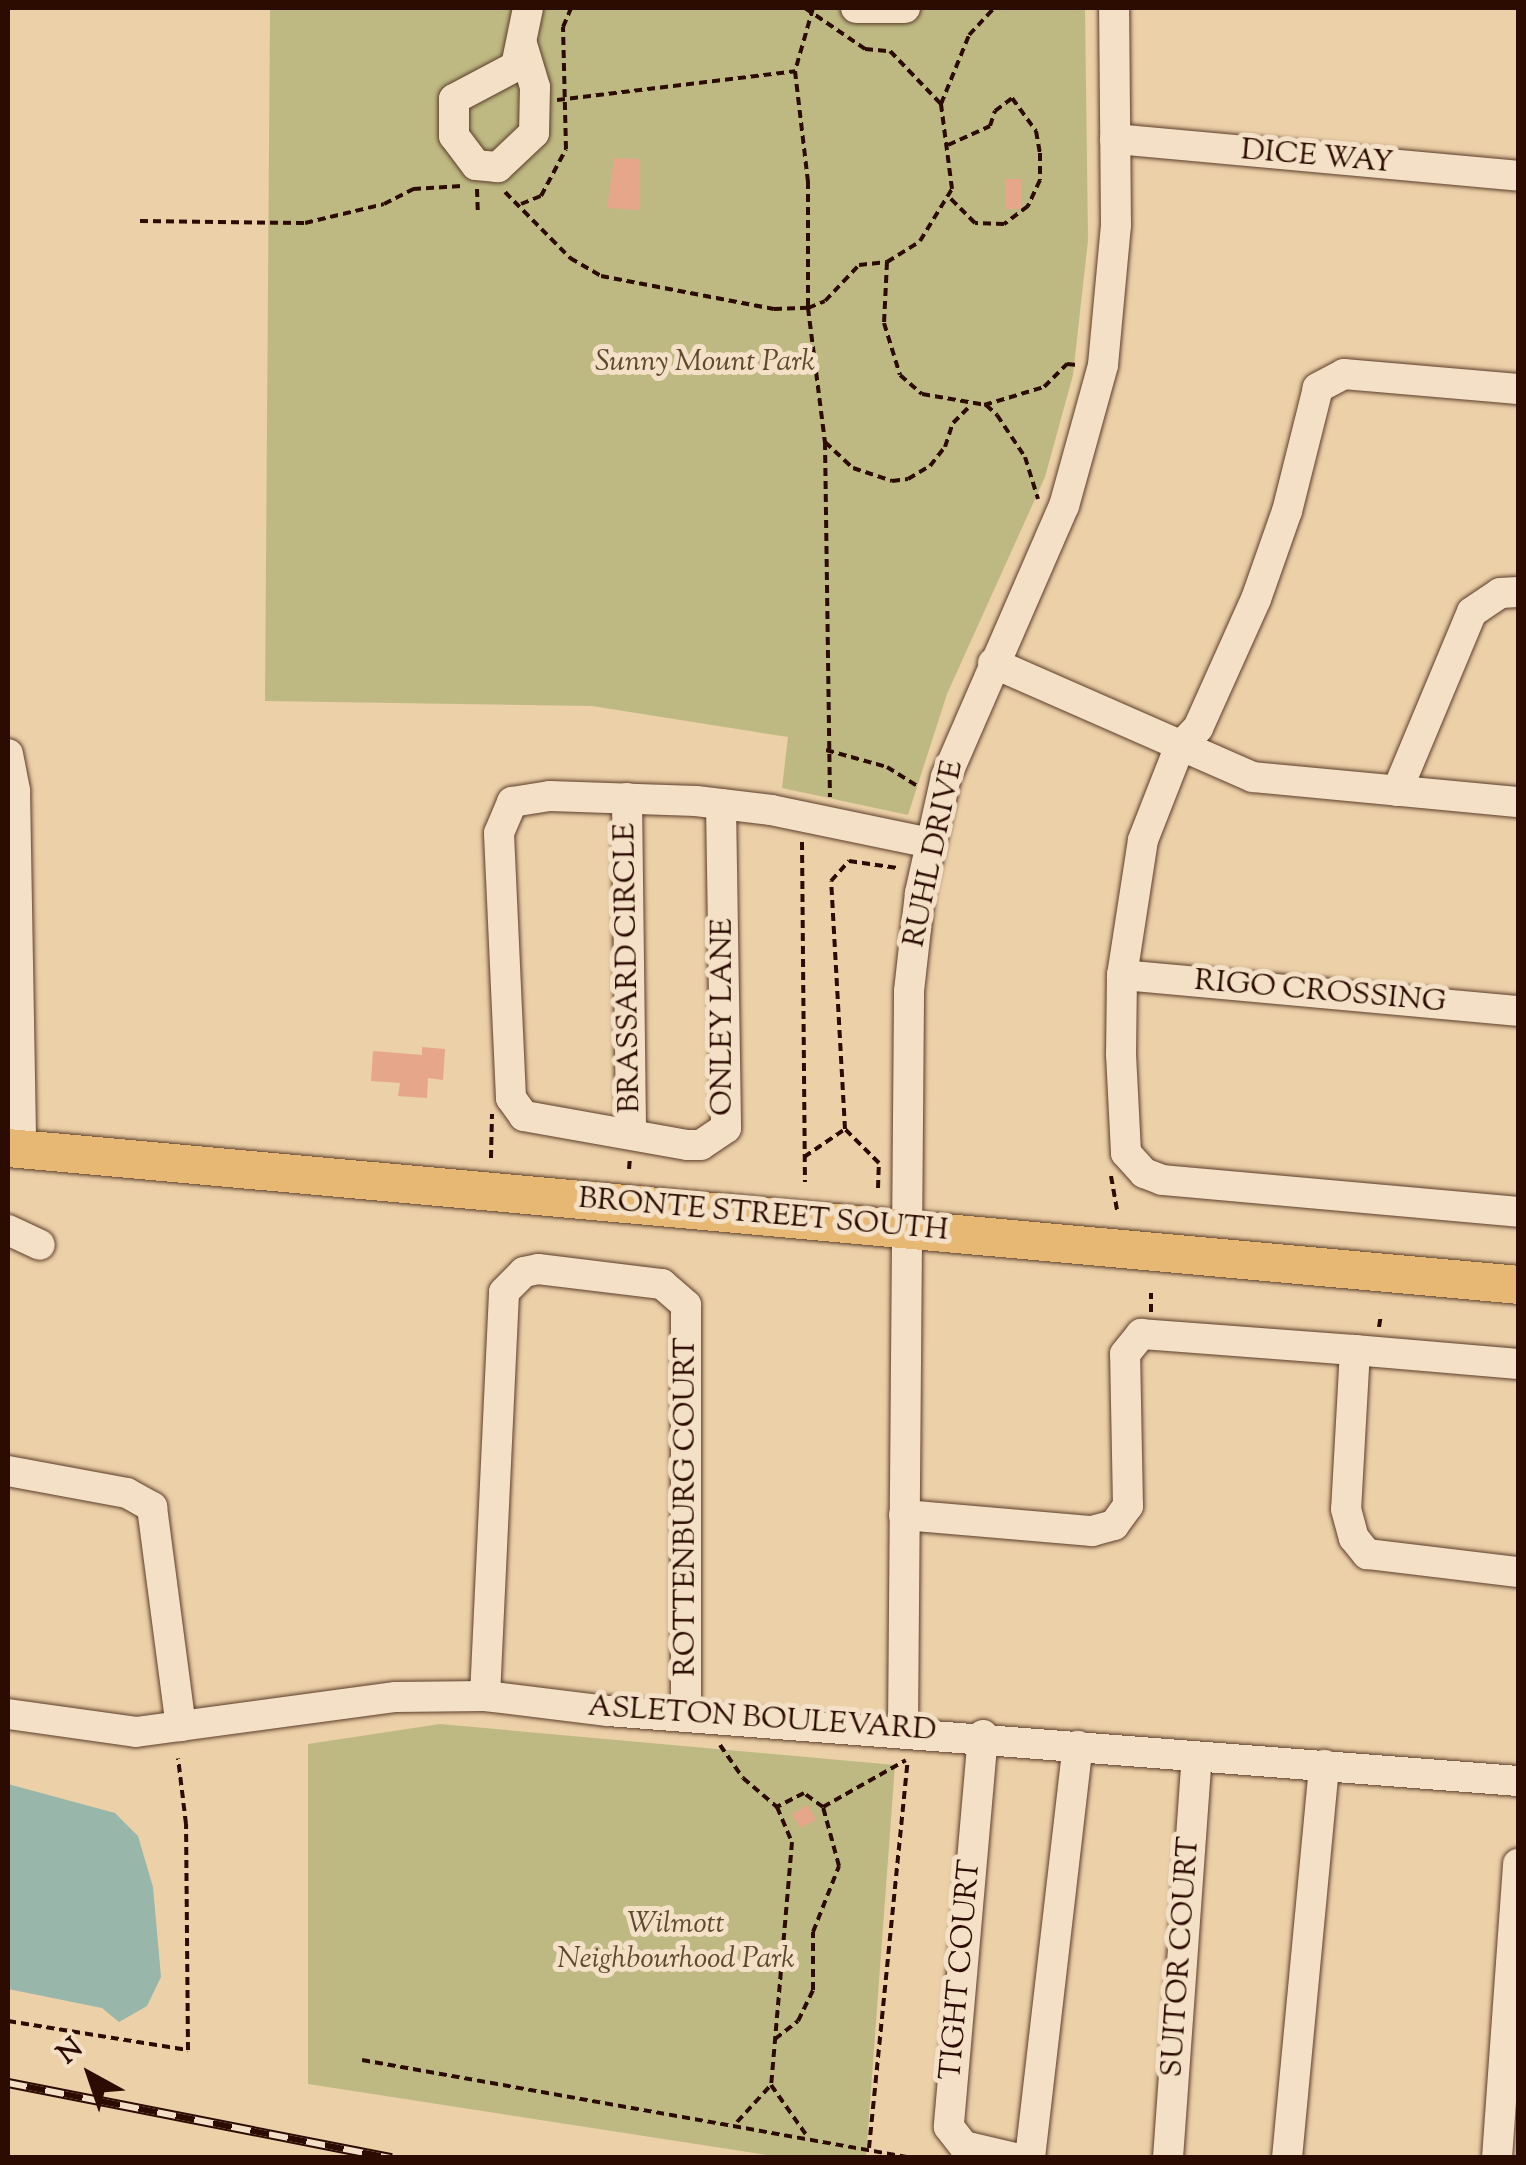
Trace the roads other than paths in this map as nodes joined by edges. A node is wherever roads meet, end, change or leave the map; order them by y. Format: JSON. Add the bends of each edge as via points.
{"nodes":[{"id":1,"x":528,"y":8,"type":"edge"},
{"id":2,"x":856,"y":8,"type":"edge"},
{"id":3,"x":904,"y":8,"type":"edge"},
{"id":4,"x":1114,"y":8,"type":"edge"},
{"id":5,"x":522,"y":44,"type":"dead end"},
{"id":6,"x":1115,"y":139,"type":"junction"},
{"id":7,"x":1518,"y":176,"type":"edge"},
{"id":8,"x":1518,"y":389,"type":"edge"},
{"id":9,"x":1518,"y":592,"type":"edge"},
{"id":10,"x":992,"y":663,"type":"junction"},
{"id":11,"x":1179,"y":748,"type":"junction"},
{"id":12,"x":8,"y":754,"type":"edge"},
{"id":13,"x":1398,"y":791,"type":"junction"},
{"id":14,"x":626,"y":798,"type":"junction"},
{"id":15,"x":1518,"y":802,"type":"edge"},
{"id":16,"x":722,"y":804,"type":"junction"},
{"id":17,"x":927,"y":858,"type":"junction"},
{"id":18,"x":1122,"y":974,"type":"junction"},
{"id":19,"x":1518,"y":1010,"type":"edge"},
{"id":20,"x":14,"y":1074,"type":"edge"},
{"id":21,"x":631,"y":1132,"type":"junction"},
{"id":22,"x":14,"y":1148,"type":"edge"},
{"id":23,"x":1518,"y":1212,"type":"edge"},
{"id":24,"x":8,"y":1230,"type":"edge"},
{"id":25,"x":908,"y":1230,"type":"junction"},
{"id":26,"x":40,"y":1245,"type":"dead end"},
{"id":27,"x":1518,"y":1285,"type":"edge"},
{"id":28,"x":1356,"y":1350,"type":"junction"},
{"id":29,"x":1518,"y":1364,"type":"edge"},
{"id":30,"x":8,"y":1471,"type":"edge"},
{"id":31,"x":904,"y":1516,"type":"junction"},
{"id":32,"x":1518,"y":1572,"type":"edge"},
{"id":33,"x":486,"y":1696,"type":"junction"},
{"id":34,"x":8,"y":1714,"type":"edge"},
{"id":35,"x":692,"y":1714,"type":"junction"},
{"id":36,"x":181,"y":1726,"type":"junction"},
{"id":37,"x":983,"y":1735,"type":"junction"},
{"id":38,"x":908,"y":1740,"type":"junction"},
{"id":39,"x":1078,"y":1746,"type":"junction"},
{"id":40,"x":1197,"y":1757,"type":"junction"},
{"id":41,"x":1324,"y":1766,"type":"junction"},
{"id":42,"x":1518,"y":1782,"type":"edge"},
{"id":43,"x":1518,"y":1864,"type":"edge"},
{"id":44,"x":1015,"y":2158,"type":"edge"},
{"id":45,"x":1030,"y":2158,"type":"edge"},
{"id":46,"x":1168,"y":2158,"type":"edge"},
{"id":47,"x":1288,"y":2158,"type":"edge"},
{"id":48,"x":1497,"y":2158,"type":"edge"}],
"edges":[{"from":1,"to":5,"type":"street"},
{"from":2,"to":3,"type":"street"},
{"from":4,"to":6,"type":"street","name":"RUHL DRIVE"},
{"from":6,"to":7,"type":"street","name":"DICE WAY"},
{"from":6,"to":10,"type":"street","name":"RUHL DRIVE","via":[[1116,226],[1103,365],[1064,506]]},
{"from":8,"to":11,"type":"street","via":[[1344,374],[1318,388],[1256,599],[1198,728]]},
{"from":9,"to":13,"type":"street","via":[[1500,593],[1472,612]]},
{"from":10,"to":11,"type":"street"},
{"from":10,"to":17,"type":"street","name":"RUHL DRIVE","via":[[946,777]]},
{"from":11,"to":13,"type":"street","via":[[1253,777]]},
{"from":11,"to":18,"type":"street","via":[[1143,840]]},
{"from":12,"to":20,"type":"street","via":[[15,791]]},
{"from":13,"to":15,"type":"street"},
{"from":14,"to":16,"type":"street","name":"BRASSARD CIRCLE"},
{"from":14,"to":21,"type":"street","name":"BRASSARD CIRCLE"},
{"from":14,"to":21,"type":"street","name":"BRASSARD CIRCLE","via":[[530,796],[512,802],[501,817],[511,1098],[524,1116]]},
{"from":16,"to":17,"type":"street","name":"BRASSARD CIRCLE","via":[[816,819]]},
{"from":16,"to":21,"type":"street","name":"ONLEY LANE","via":[[726,1128],[701,1145]]},
{"from":17,"to":25,"type":"street","name":"RUHL DRIVE","via":[[909,991]]},
{"from":18,"to":19,"type":"street","name":"RIGO CROSSING"},
{"from":18,"to":23,"type":"street","via":[[1124,1137],[1126,1153],[1144,1173],[1162,1180]]},
{"from":20,"to":22,"type":"street"},
{"from":22,"to":25,"type":"main road","name":"BRONTE STREET SOUTH"},
{"from":24,"to":26,"type":"street"},
{"from":25,"to":27,"type":"main road","name":"BRONTE STREET SOUTH"},
{"from":25,"to":31,"type":"street","name":"RUHL DRIVE"},
{"from":28,"to":29,"type":"street"},
{"from":28,"to":31,"type":"street","via":[[1141,1334],[1124,1354],[1128,1506],[1114,1524],[1092,1531]]},
{"from":28,"to":32,"type":"street","via":[[1346,1509],[1354,1538],[1385,1560]]},
{"from":30,"to":36,"type":"street","via":[[126,1493],[152,1507]]},
{"from":31,"to":38,"type":"street","name":"RUHL DRIVE"},
{"from":33,"to":35,"type":"street","name":"ASLETON BOULEVARD"},
{"from":33,"to":35,"type":"street","name":"ROTTENBURG COURT","via":[[504,1292],[538,1268],[662,1284],[686,1306]]},
{"from":33,"to":36,"type":"street","name":"ASLETON BOULEVARD","via":[[396,1697]]},
{"from":34,"to":36,"type":"street","name":"ASLETON BOULEVARD","via":[[100,1732]]},
{"from":35,"to":38,"type":"street","name":"ASLETON BOULEVARD"},
{"from":37,"to":38,"type":"street","name":"ASLETON BOULEVARD"},
{"from":37,"to":39,"type":"street","name":"ASLETON BOULEVARD"},
{"from":37,"to":44,"type":"street","name":"TIGHT COURT","via":[[949,2127],[964,2146]]},
{"from":39,"to":40,"type":"street","name":"ASLETON BOULEVARD"},
{"from":39,"to":45,"type":"street"},
{"from":40,"to":41,"type":"street","name":"ASLETON BOULEVARD"},
{"from":40,"to":46,"type":"street","name":"SUITOR COURT"},
{"from":41,"to":42,"type":"street","name":"ASLETON BOULEVARD"},
{"from":41,"to":47,"type":"street"},
{"from":43,"to":48,"type":"street"}]}
